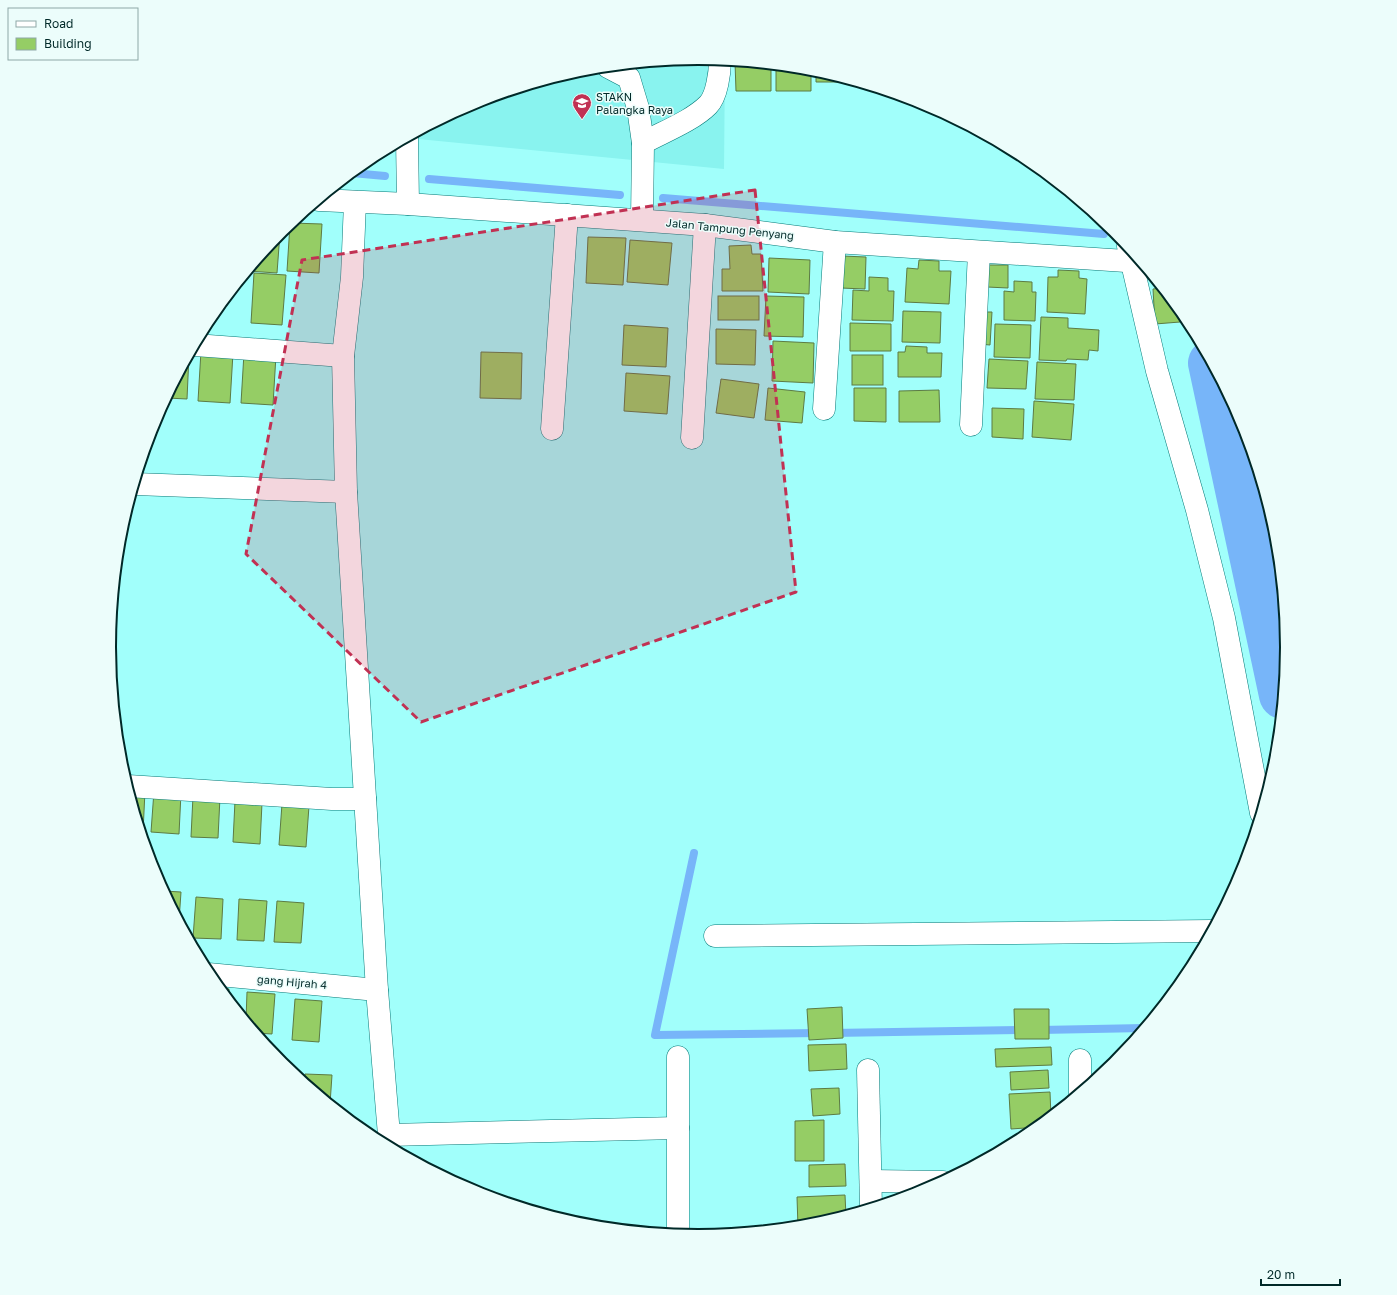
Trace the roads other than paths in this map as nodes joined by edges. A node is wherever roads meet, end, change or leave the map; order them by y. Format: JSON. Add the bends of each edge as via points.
{"nodes":[{"id":1,"x":720,"y":66,"type":"edge"},
{"id":2,"x":616,"y":71,"type":"edge"},
{"id":3,"x":407,"y":143,"type":"edge"},
{"id":4,"x":643,"y":143,"type":"junction"},
{"id":5,"x":326,"y":200,"type":"edge"},
{"id":6,"x":355,"y":202,"type":"junction"},
{"id":7,"x":408,"y":204,"type":"junction"},
{"id":8,"x":567,"y":214,"type":"junction"},
{"id":9,"x":642,"y":220,"type":"junction"},
{"id":10,"x":705,"y":225,"type":"junction"},
{"id":11,"x":835,"y":242,"type":"junction"},
{"id":12,"x":979,"y":252,"type":"junction"},
{"id":13,"x":1130,"y":257,"type":"edge"},
{"id":14,"x":1135,"y":262,"type":"edge"},
{"id":15,"x":201,"y":345,"type":"edge"},
{"id":16,"x":343,"y":356,"type":"junction"},
{"id":17,"x":824,"y":409,"type":"dead end"},
{"id":18,"x":971,"y":424,"type":"dead end"},
{"id":19,"x":552,"y":429,"type":"dead end"},
{"id":20,"x":692,"y":438,"type":"dead end"},
{"id":21,"x":140,"y":484,"type":"edge"},
{"id":22,"x":346,"y":492,"type":"junction"},
{"id":23,"x":133,"y":786,"type":"edge"},
{"id":24,"x":365,"y":799,"type":"junction"},
{"id":25,"x":1259,"y":804,"type":"edge"},
{"id":26,"x":1207,"y":931,"type":"edge"},
{"id":27,"x":715,"y":936,"type":"dead end"},
{"id":28,"x":217,"y":975,"type":"edge"},
{"id":29,"x":377,"y":990,"type":"junction"},
{"id":30,"x":678,"y":1057,"type":"dead end"},
{"id":31,"x":1080,"y":1060,"type":"dead end"},
{"id":32,"x":868,"y":1070,"type":"dead end"},
{"id":33,"x":1080,"y":1088,"type":"edge"},
{"id":34,"x":678,"y":1128,"type":"junction"},
{"id":35,"x":388,"y":1141,"type":"edge"},
{"id":36,"x":389,"y":1141,"type":"edge"},
{"id":37,"x":871,"y":1181,"type":"junction"},
{"id":38,"x":930,"y":1182,"type":"edge"},
{"id":39,"x":871,"y":1203,"type":"edge"},
{"id":40,"x":678,"y":1229,"type":"edge"}],
"edges":[{"from":1,"to":4,"type":"street","via":[[709,104],[692,117]]},
{"from":2,"to":4,"type":"street","via":[[629,78],[638,108]]},
{"from":3,"to":7,"type":"street"},
{"from":4,"to":9,"type":"street"},
{"from":5,"to":6,"type":"street","name":"Jalan Tampung Penyang"},
{"from":6,"to":7,"type":"street","name":"Jalan Tampung Penyang"},
{"from":6,"to":16,"type":"street","via":[[352,277]]},
{"from":7,"to":8,"type":"street","name":"Jalan Tampung Penyang"},
{"from":8,"to":9,"type":"street","name":"Jalan Tampung Penyang"},
{"from":8,"to":19,"type":"street"},
{"from":9,"to":10,"type":"street","name":"Jalan Tampung Penyang"},
{"from":10,"to":11,"type":"street","name":"Jalan Tampung Penyang"},
{"from":10,"to":20,"type":"street"},
{"from":11,"to":12,"type":"street","name":"Jalan Tampung Penyang"},
{"from":11,"to":17,"type":"street"},
{"from":12,"to":13,"type":"street","name":"Jalan Tampung Penyang"},
{"from":12,"to":18,"type":"street"},
{"from":14,"to":25,"type":"street","via":[[1157,371],[1197,510],[1224,618]]},
{"from":15,"to":16,"type":"street"},
{"from":16,"to":22,"type":"street"},
{"from":21,"to":22,"type":"street"},
{"from":22,"to":24,"type":"street"},
{"from":23,"to":24,"type":"street"},
{"from":24,"to":29,"type":"street"},
{"from":26,"to":27,"type":"street"},
{"from":28,"to":29,"type":"street","name":"gang Hijrah 4"},
{"from":29,"to":35,"type":"street"},
{"from":30,"to":34,"type":"street"},
{"from":31,"to":33,"type":"street"},
{"from":32,"to":37,"type":"street"},
{"from":34,"to":36,"type":"street"},
{"from":34,"to":40,"type":"street"},
{"from":37,"to":38,"type":"street"},
{"from":37,"to":39,"type":"street"}]}
